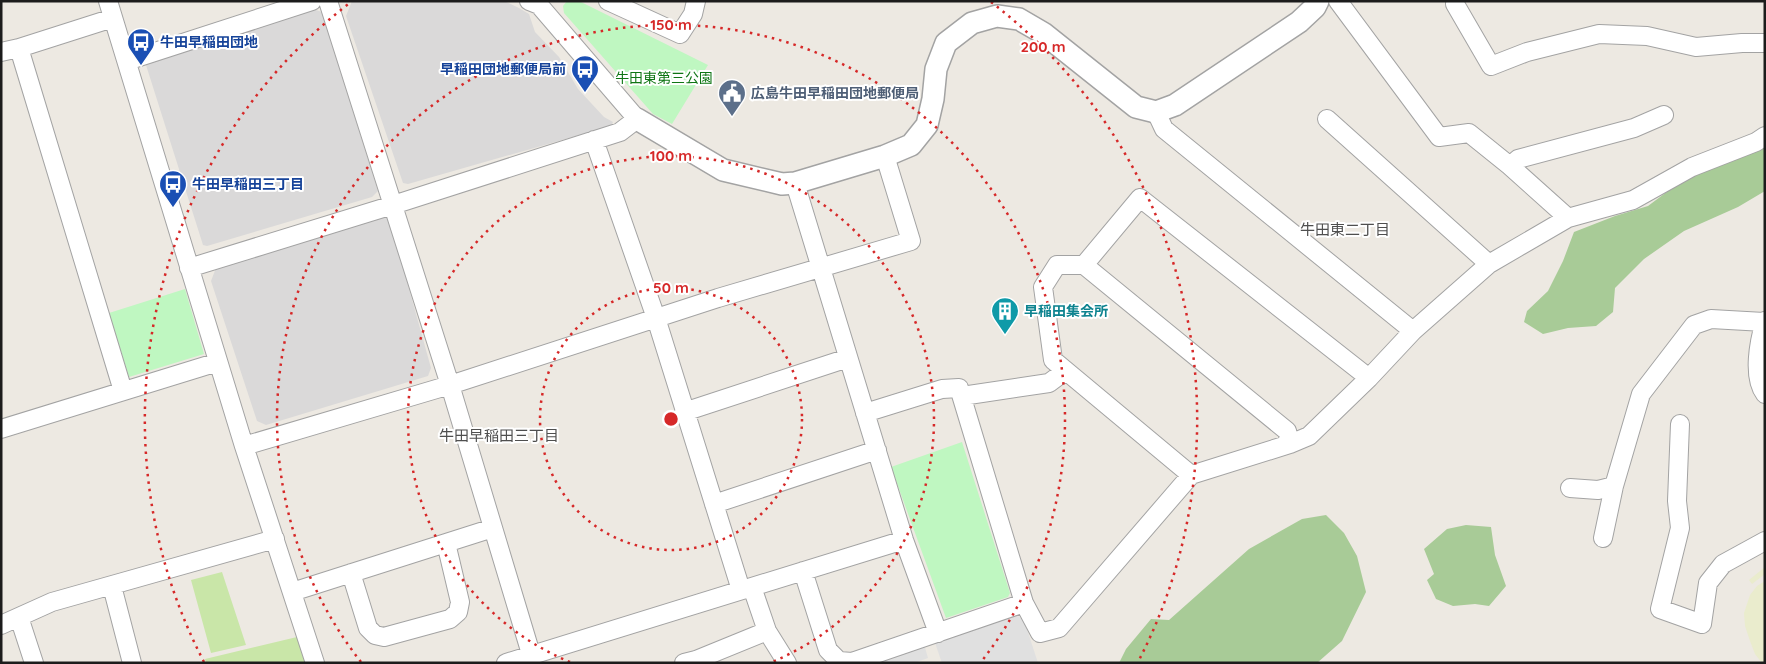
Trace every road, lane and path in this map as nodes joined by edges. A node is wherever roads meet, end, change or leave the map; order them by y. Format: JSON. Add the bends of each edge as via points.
{"nodes":[{"id":1,"x":312,"y":1,"type":"edge"},
{"id":2,"x":328,"y":1,"type":"edge"},
{"id":3,"x":608,"y":1,"type":"edge"},
{"id":4,"x":696,"y":1,"type":"edge"},
{"id":5,"x":1318,"y":1,"type":"edge"},
{"id":6,"x":1338,"y":1,"type":"edge"},
{"id":7,"x":537,"y":3,"type":"edge"},
{"id":8,"x":1455,"y":4,"type":"dead end"},
{"id":9,"x":111,"y":10,"type":"edge"},
{"id":10,"x":1765,"y":43,"type":"edge"},
{"id":11,"x":19,"y":48,"type":"junction"},
{"id":12,"x":1,"y":52,"type":"edge"},
{"id":13,"x":127,"y":61,"type":"junction"},
{"id":14,"x":1156,"y":112,"type":"junction"},
{"id":15,"x":1664,"y":115,"type":"dead end"},
{"id":16,"x":638,"y":118,"type":"junction"},
{"id":17,"x":1327,"y":119,"type":"dead end"},
{"id":18,"x":1765,"y":136,"type":"edge"},
{"id":19,"x":594,"y":140,"type":"junction"},
{"id":20,"x":885,"y":156,"type":"junction"},
{"id":21,"x":1510,"y":166,"type":"junction"},
{"id":22,"x":795,"y":183,"type":"junction"},
{"id":23,"x":392,"y":205,"type":"junction"},
{"id":24,"x":1568,"y":218,"type":"junction"},
{"id":25,"x":1489,"y":264,"type":"junction"},
{"id":26,"x":1084,"y":265,"type":"junction"},
{"id":27,"x":189,"y":268,"type":"junction"},
{"id":28,"x":821,"y":268,"type":"junction"},
{"id":29,"x":656,"y":318,"type":"junction"},
{"id":30,"x":1764,"y":322,"type":"edge"},
{"id":31,"x":1413,"y":331,"type":"junction"},
{"id":32,"x":848,"y":358,"type":"junction"},
{"id":33,"x":218,"y":362,"type":"junction"},
{"id":34,"x":1065,"y":371,"type":"junction"},
{"id":35,"x":1369,"y":378,"type":"junction"},
{"id":36,"x":450,"y":385,"type":"junction"},
{"id":37,"x":124,"y":392,"type":"junction"},
{"id":38,"x":1765,"y":394,"type":"edge"},
{"id":39,"x":962,"y":396,"type":"junction"},
{"id":40,"x":684,"y":412,"type":"junction"},
{"id":41,"x":866,"y":413,"type":"junction"},
{"id":42,"x":1680,"y":424,"type":"dead end"},
{"id":43,"x":1,"y":429,"type":"edge"},
{"id":44,"x":1290,"y":444,"type":"junction"},
{"id":45,"x":244,"y":446,"type":"junction"},
{"id":46,"x":877,"y":450,"type":"junction"},
{"id":47,"x":1191,"y":475,"type":"junction"},
{"id":48,"x":1614,"y":486,"type":"junction"},
{"id":49,"x":1570,"y":488,"type":"dead end"},
{"id":50,"x":714,"y":504,"type":"junction"},
{"id":51,"x":493,"y":528,"type":"junction"},
{"id":52,"x":1604,"y":538,"type":"dead end"},
{"id":53,"x":275,"y":539,"type":"junction"},
{"id":54,"x":904,"y":540,"type":"junction"},
{"id":55,"x":1765,"y":541,"type":"edge"},
{"id":56,"x":446,"y":543,"type":"junction"},
{"id":57,"x":804,"y":571,"type":"junction"},
{"id":58,"x":350,"y":573,"type":"junction"},
{"id":59,"x":112,"y":586,"type":"junction"},
{"id":60,"x":746,"y":588,"type":"junction"},
{"id":61,"x":292,"y":592,"type":"junction"},
{"id":62,"x":1024,"y":603,"type":"junction"},
{"id":63,"x":19,"y":617,"type":"junction"},
{"id":64,"x":1,"y":625,"type":"edge"},
{"id":65,"x":767,"y":631,"type":"junction"},
{"id":66,"x":938,"y":632,"type":"junction"},
{"id":67,"x":531,"y":654,"type":"junction"},
{"id":68,"x":693,"y":662,"type":"edge"},
{"id":69,"x":34,"y":663,"type":"edge"},
{"id":70,"x":132,"y":663,"type":"edge"},
{"id":71,"x":315,"y":663,"type":"edge"},
{"id":72,"x":506,"y":663,"type":"edge"},
{"id":73,"x":787,"y":663,"type":"edge"}],
"edges":[{"from":1,"to":13,"type":"street"},
{"from":2,"to":23,"type":"street"},
{"from":3,"to":4,"type":"street","via":[[680,34],[693,14]]},
{"from":5,"to":14,"type":"street","via":[[1299,22],[1175,105]]},
{"from":6,"to":21,"type":"street","via":[[1439,137],[1469,133]]},
{"from":7,"to":16,"type":"street"},
{"from":8,"to":10,"type":"street","via":[[1491,66],[1527,52],[1599,34],[1647,36],[1696,48]]},
{"from":9,"to":11,"type":"street"},
{"from":9,"to":13,"type":"street"},
{"from":11,"to":12,"type":"street"},
{"from":11,"to":37,"type":"street"},
{"from":13,"to":27,"type":"street"},
{"from":14,"to":20,"type":"street","via":[[1136,107],[1020,18],[997,16],[972,23],[946,43],[936,70],[927,125],[911,145]]},
{"from":14,"to":31,"type":"street","via":[[1164,129]]},
{"from":15,"to":21,"type":"street","via":[[1634,128],[1518,159]]},
{"from":16,"to":19,"type":"street","via":[[620,132]]},
{"from":16,"to":22,"type":"street","via":[[724,170],[782,184]]},
{"from":17,"to":25,"type":"street"},
{"from":18,"to":24,"type":"street","via":[[1692,167],[1633,200]]},
{"from":19,"to":23,"type":"street"},
{"from":19,"to":29,"type":"street"},
{"from":20,"to":22,"type":"street"},
{"from":20,"to":28,"type":"street","via":[[911,241]]},
{"from":21,"to":24,"type":"street"},
{"from":22,"to":28,"type":"street"},
{"from":23,"to":27,"type":"street"},
{"from":23,"to":36,"type":"street"},
{"from":24,"to":25,"type":"street"},
{"from":25,"to":31,"type":"street"},
{"from":26,"to":34,"type":"street","via":[[1057,265],[1043,287],[1053,360]]},
{"from":26,"to":35,"type":"street","via":[[1140,198]]},
{"from":26,"to":44,"type":"street","via":[[1287,431]]},
{"from":27,"to":33,"type":"street"},
{"from":28,"to":29,"type":"street"},
{"from":28,"to":32,"type":"street"},
{"from":29,"to":36,"type":"street"},
{"from":29,"to":40,"type":"street"},
{"from":30,"to":38,"type":"street","via":[[1757,367],[1760,388]]},
{"from":30,"to":48,"type":"street","via":[[1712,320],[1694,325],[1641,394]]},
{"from":31,"to":35,"type":"street"},
{"from":32,"to":40,"type":"street"},
{"from":32,"to":41,"type":"street"},
{"from":33,"to":37,"type":"street"},
{"from":33,"to":45,"type":"street"},
{"from":34,"to":39,"type":"street","via":[[1049,383]]},
{"from":34,"to":47,"type":"street"},
{"from":35,"to":44,"type":"street","via":[[1309,436]]},
{"from":36,"to":45,"type":"street"},
{"from":36,"to":51,"type":"street"},
{"from":37,"to":43,"type":"street"},
{"from":39,"to":41,"type":"street","via":[[959,388],[942,389]]},
{"from":39,"to":62,"type":"street"},
{"from":40,"to":50,"type":"street"},
{"from":41,"to":46,"type":"street"},
{"from":42,"to":55,"type":"street","via":[[1677,501],[1680,528],[1660,609],[1702,624],[1708,583],[1723,564]]},
{"from":44,"to":47,"type":"street"},
{"from":45,"to":53,"type":"street"},
{"from":46,"to":50,"type":"street"},
{"from":46,"to":54,"type":"street"},
{"from":47,"to":62,"type":"street","via":[[1059,628],[1040,634]]},
{"from":48,"to":49,"type":"street","via":[[1598,490]]},
{"from":48,"to":52,"type":"street"},
{"from":50,"to":60,"type":"street"},
{"from":51,"to":56,"type":"street"},
{"from":51,"to":67,"type":"street"},
{"from":53,"to":59,"type":"street"},
{"from":53,"to":61,"type":"street"},
{"from":54,"to":57,"type":"street"},
{"from":54,"to":66,"type":"street"},
{"from":56,"to":58,"type":"street"},
{"from":56,"to":58,"type":"street","via":[[460,602],[458,612],[450,619],[384,637],[375,635],[368,628]]},
{"from":57,"to":60,"type":"street"},
{"from":57,"to":66,"type":"street","via":[[828,650],[839,661],[852,662]]},
{"from":58,"to":61,"type":"street"},
{"from":59,"to":63,"type":"street","via":[[52,602]]},
{"from":59,"to":70,"type":"street"},
{"from":60,"to":65,"type":"street"},
{"from":60,"to":67,"type":"street"},
{"from":61,"to":71,"type":"street"},
{"from":62,"to":66,"type":"street"},
{"from":63,"to":64,"type":"street"},
{"from":63,"to":69,"type":"street"},
{"from":65,"to":68,"type":"street"},
{"from":65,"to":73,"type":"street"},
{"from":67,"to":72,"type":"street"}]}
